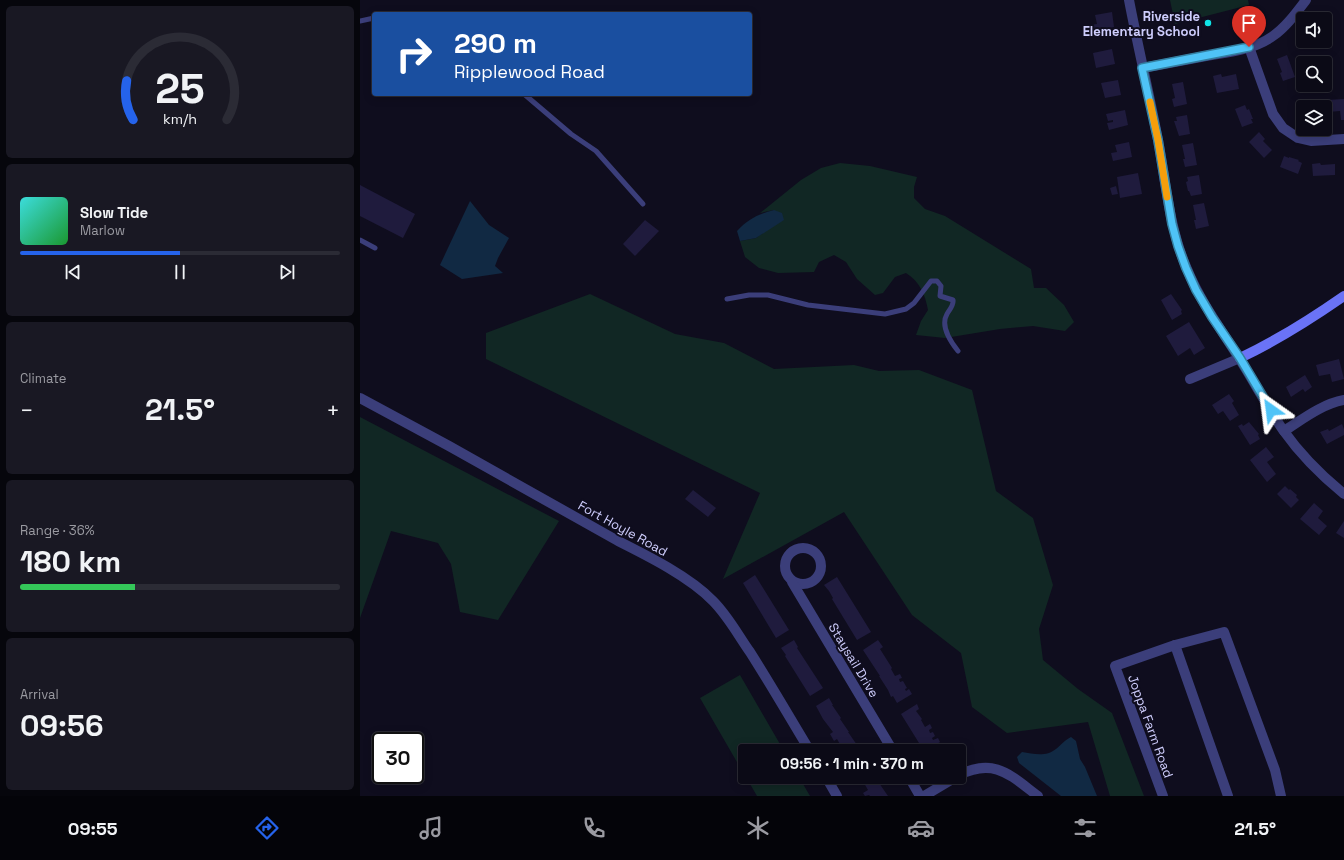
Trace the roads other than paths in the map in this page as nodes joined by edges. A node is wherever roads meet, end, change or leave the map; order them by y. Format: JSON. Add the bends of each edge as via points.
{"nodes":[{"id":1,"x":1129,"y":0,"type":"edge"},
{"id":2,"x":1306,"y":0,"type":"edge"},
{"id":3,"x":372,"y":18,"type":"edge"},
{"id":4,"x":360,"y":21,"type":"edge"},
{"id":5,"x":1249,"y":47,"type":"junction"},
{"id":6,"x":1142,"y":68,"type":"junction"},
{"id":7,"x":526,"y":96,"type":"edge"},
{"id":8,"x":1344,"y":139,"type":"edge"},
{"id":9,"x":643,"y":204,"type":"dead end"},
{"id":10,"x":360,"y":240,"type":"edge"},
{"id":11,"x":374,"y":248,"type":"dead end"},
{"id":12,"x":1344,"y":296,"type":"edge"},
{"id":13,"x":727,"y":299,"type":"dead end"},
{"id":14,"x":958,"y":351,"type":"dead end"},
{"id":15,"x":1240,"y":358,"type":"junction"},
{"id":16,"x":1190,"y":379,"type":"dead end"},
{"id":17,"x":360,"y":398,"type":"edge"},
{"id":18,"x":1344,"y":400,"type":"edge"},
{"id":19,"x":1284,"y":431,"type":"junction"},
{"id":20,"x":1344,"y":494,"type":"edge"},
{"id":21,"x":792,"y":582,"type":"dead end"},
{"id":22,"x":1174,"y":646,"type":"junction"},
{"id":23,"x":806,"y":744,"type":"edge"},
{"id":24,"x":889,"y":744,"type":"edge"},
{"id":25,"x":966,"y":773,"type":"edge"},
{"id":26,"x":830,"y":784,"type":"edge"},
{"id":27,"x":913,"y":784,"type":"edge"},
{"id":28,"x":944,"y":784,"type":"edge"},
{"id":29,"x":837,"y":796,"type":"edge"},
{"id":30,"x":920,"y":796,"type":"edge"},
{"id":31,"x":924,"y":796,"type":"edge"},
{"id":32,"x":1038,"y":796,"type":"edge"},
{"id":33,"x":1163,"y":796,"type":"edge"},
{"id":34,"x":1228,"y":796,"type":"edge"},
{"id":35,"x":1281,"y":796,"type":"edge"}],
"edges":[{"from":1,"to":6,"type":"street"},
{"from":2,"to":5,"type":"street","via":[[1280,30],[1266,40]]},
{"from":3,"to":4,"type":"lane"},
{"from":5,"to":6,"type":"street"},
{"from":5,"to":8,"type":"street","via":[[1273,114],[1283,128],[1298,138],[1311,141]]},
{"from":6,"to":15,"type":"street","via":[[1178,246],[1196,290]]},
{"from":7,"to":9,"type":"lane","via":[[571,134],[596,151]]},
{"from":10,"to":11,"type":"lane"},
{"from":12,"to":15,"type":"street","via":[[1288,332]]},
{"from":13,"to":14,"type":"lane","via":[[768,295],[808,305],[885,314],[906,309],[931,281],[937,281],[941,286],[940,296],[953,300],[954,304],[945,318],[945,326]]},
{"from":15,"to":16,"type":"street"},
{"from":15,"to":19,"type":"street"},
{"from":17,"to":23,"type":"street","name":"Fort Hoyle Road","via":[[645,554],[700,590],[725,615]]},
{"from":18,"to":19,"type":"street","via":[[1322,407]]},
{"from":19,"to":20,"type":"street","via":[[1296,447]]},
{"from":21,"to":24,"type":"street","name":"Staysail Drive"},
{"from":22,"to":33,"type":"street","name":"Joppa Farm Road","via":[[1115,666]]},
{"from":22,"to":34,"type":"street"},
{"from":22,"to":35,"type":"street","via":[[1224,632],[1275,770]]},
{"from":25,"to":32,"type":"street","via":[[994,768],[1009,774]]},
{"from":26,"to":29,"type":"street"},
{"from":27,"to":30,"type":"street"},
{"from":28,"to":31,"type":"street"}]}
